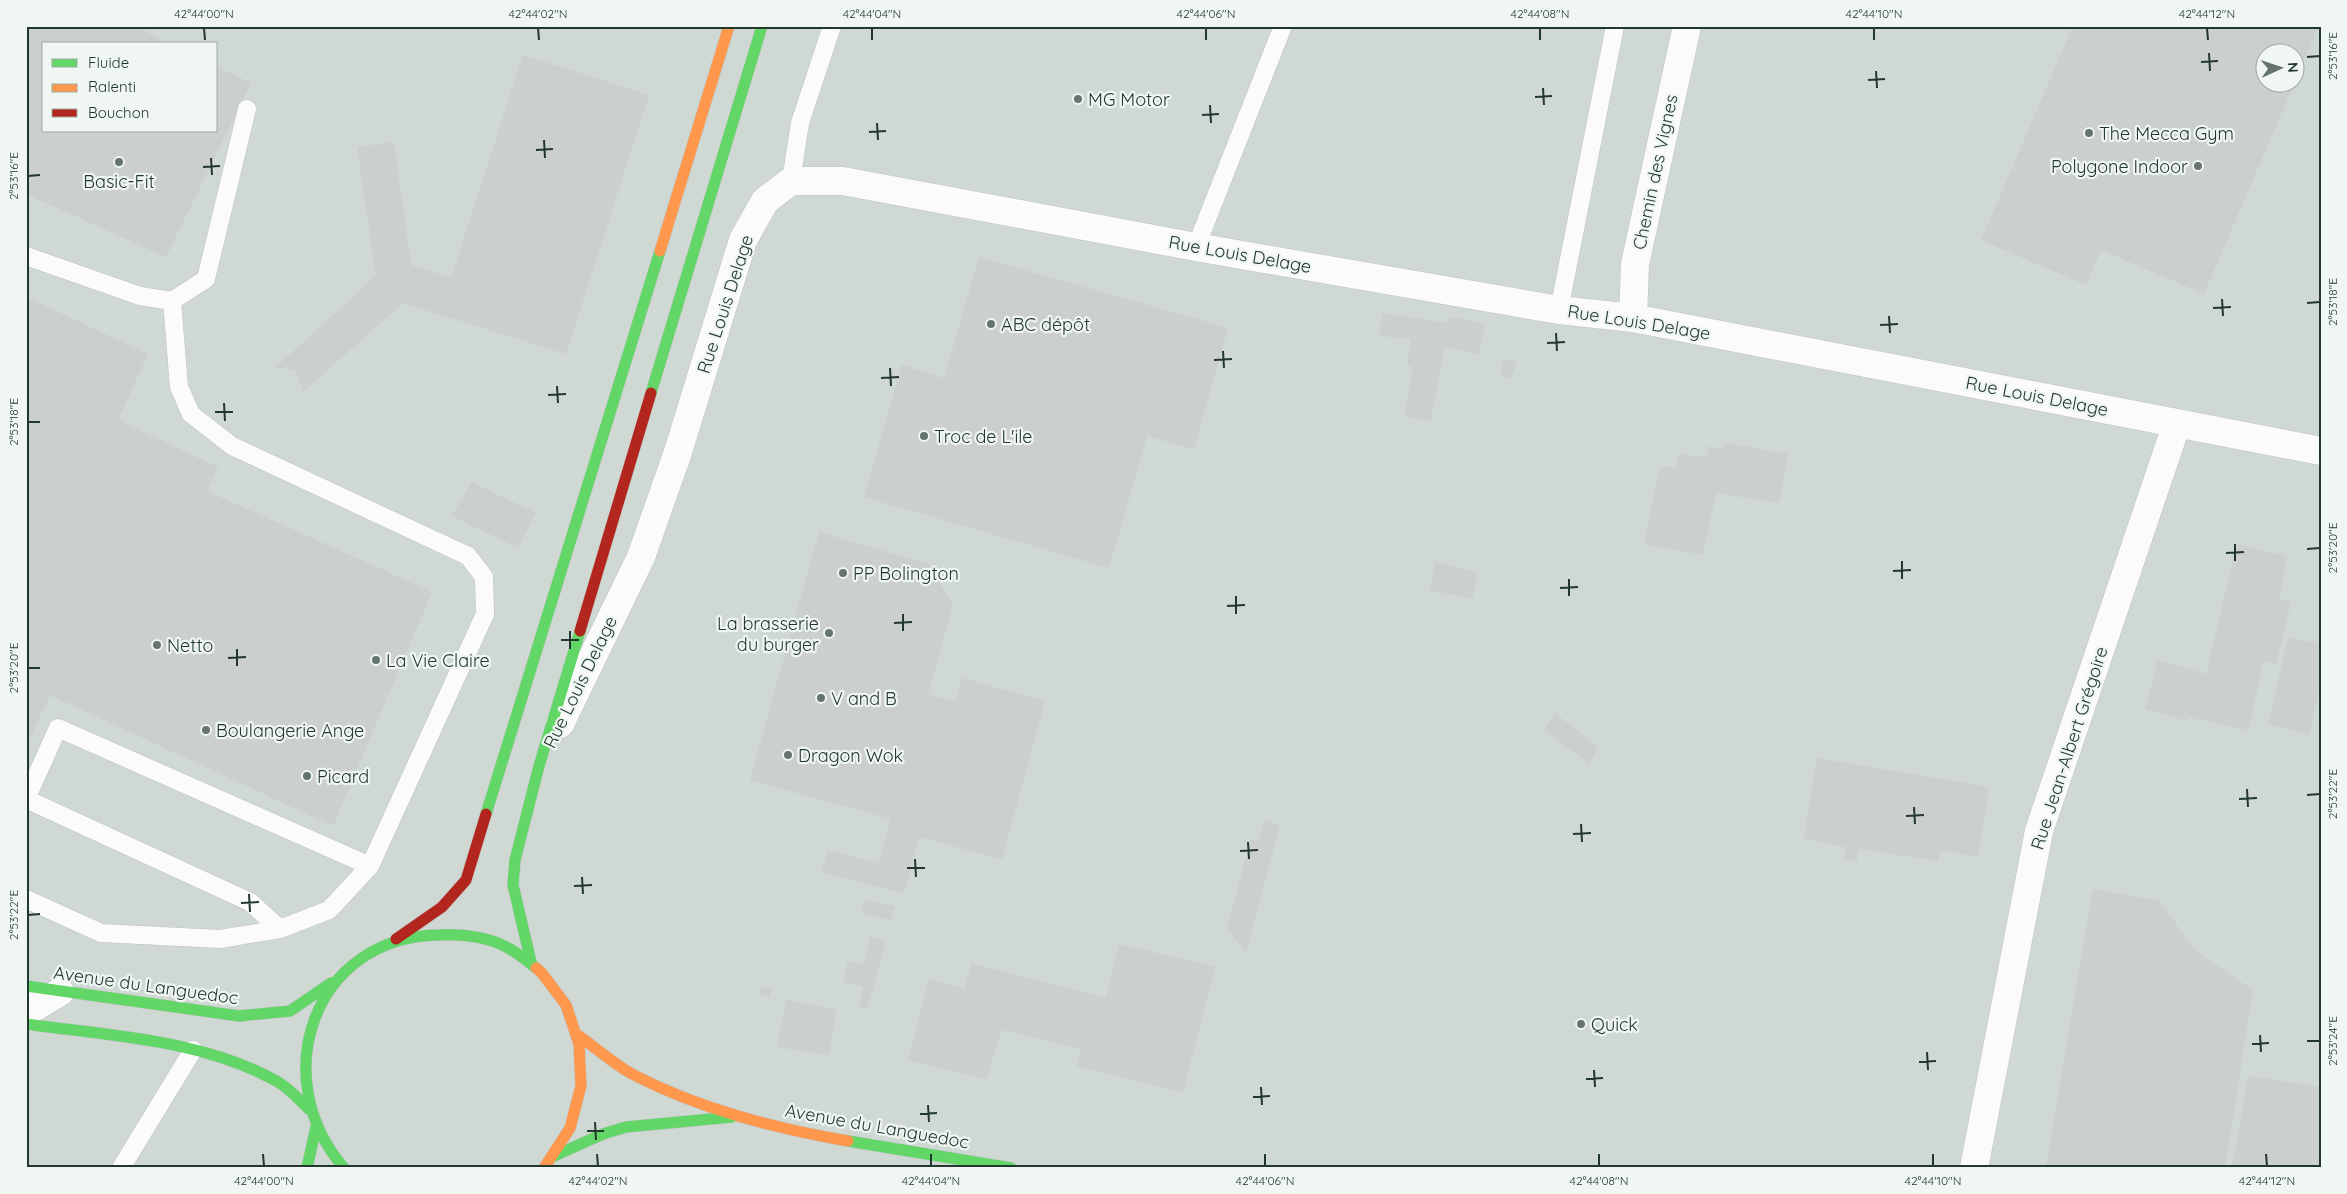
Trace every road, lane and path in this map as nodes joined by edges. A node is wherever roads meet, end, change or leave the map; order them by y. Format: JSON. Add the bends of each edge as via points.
{"nodes":[{"id":1,"x":729,"y":26,"type":"edge"},
{"id":2,"x":762,"y":26,"type":"edge"},
{"id":3,"x":832,"y":26,"type":"edge"},
{"id":4,"x":1283,"y":26,"type":"edge"},
{"id":5,"x":1615,"y":26,"type":"edge"},
{"id":6,"x":1687,"y":26,"type":"edge"},
{"id":7,"x":247,"y":109,"type":"dead end"},
{"id":8,"x":791,"y":181,"type":"junction"},
{"id":9,"x":1196,"y":247,"type":"junction"},
{"id":10,"x":26,"y":256,"type":"edge"},
{"id":11,"x":172,"y":301,"type":"junction"},
{"id":12,"x":1560,"y":310,"type":"junction"},
{"id":13,"x":1633,"y":318,"type":"junction"},
{"id":14,"x":2177,"y":423,"type":"junction"},
{"id":15,"x":2321,"y":451,"type":"edge"},
{"id":16,"x":539,"y":766,"type":"junction"},
{"id":17,"x":26,"y":799,"type":"edge"},
{"id":18,"x":370,"y":866,"type":"junction"},
{"id":19,"x":26,"y":899,"type":"edge"},
{"id":20,"x":280,"y":929,"type":"junction"},
{"id":21,"x":396,"y":939,"type":"junction"},
{"id":22,"x":531,"y":962,"type":"junction"},
{"id":23,"x":340,"y":977,"type":"junction"},
{"id":24,"x":26,"y":986,"type":"edge"},
{"id":25,"x":60,"y":992,"type":"junction"},
{"id":26,"x":26,"y":1005,"type":"edge"},
{"id":27,"x":26,"y":1024,"type":"edge"},
{"id":28,"x":579,"y":1036,"type":"junction"},
{"id":29,"x":193,"y":1050,"type":"junction"},
{"id":30,"x":310,"y":1110,"type":"junction"},
{"id":31,"x":738,"y":1117,"type":"junction"},
{"id":32,"x":316,"y":1128,"type":"junction"},
{"id":33,"x":554,"y":1156,"type":"junction"},
{"id":34,"x":121,"y":1168,"type":"edge"},
{"id":35,"x":307,"y":1168,"type":"edge"},
{"id":36,"x":344,"y":1168,"type":"edge"},
{"id":37,"x":544,"y":1168,"type":"edge"},
{"id":38,"x":1011,"y":1168,"type":"edge"},
{"id":39,"x":1974,"y":1168,"type":"edge"}],
"edges":[{"from":1,"to":21,"type":"main road","via":[[466,880],[442,907]]},
{"from":2,"to":16,"type":"main road"},
{"from":3,"to":8,"type":"lane","via":[[800,123]]},
{"from":4,"to":9,"type":"lane"},
{"from":5,"to":12,"type":"lane"},
{"from":6,"to":13,"type":"street","name":"Chemin des Vignes","via":[[1635,264]]},
{"from":7,"to":11,"type":"lane","via":[[206,278]]},
{"from":8,"to":9,"type":"street","name":"Rue Louis Delage","via":[[843,181]]},
{"from":8,"to":16,"type":"street","name":"Rue Louis Delage","via":[[765,201],[743,240],[678,452],[641,557]]},
{"from":9,"to":12,"type":"street","name":"Rue Louis Delage"},
{"from":10,"to":11,"type":"lane","via":[[140,296]]},
{"from":11,"to":18,"type":"lane","via":[[179,387],[191,414],[232,446],[468,556],[484,577],[485,614]]},
{"from":12,"to":13,"type":"street","name":"Rue Louis Delage"},
{"from":13,"to":14,"type":"street","name":"Rue Louis Delage"},
{"from":14,"to":15,"type":"street","name":"Rue Louis Delage"},
{"from":14,"to":39,"type":"street","name":"Rue Jean-Albert Grégoire","via":[[2039,831]]},
{"from":16,"to":22,"type":"main road","via":[[515,860],[513,885]]},
{"from":17,"to":18,"type":"lane","via":[[58,728]]},
{"from":17,"to":20,"type":"lane","via":[[250,902]]},
{"from":18,"to":20,"type":"lane","via":[[329,910]]},
{"from":19,"to":20,"type":"lane","via":[[101,933],[220,939]]},
{"from":21,"to":22,"type":"main road","via":[[443,931],[490,938]]},
{"from":21,"to":23,"type":"main road","via":[[366,954]]},
{"from":22,"to":28,"type":"main road","via":[[552,983],[568,1008]]},
{"from":23,"to":25,"type":"main road","name":"Avenue du Languedoc","via":[[290,1011],[239,1016]]},
{"from":23,"to":30,"type":"main road","via":[[320,1006],[308,1039],[304,1075]]},
{"from":24,"to":25,"type":"main road","name":"Avenue du Languedoc"},
{"from":25,"to":26,"type":"street","via":[[35,1007]]},
{"from":27,"to":29,"type":"main road"},
{"from":28,"to":31,"type":"main road","name":"Avenue du Languedoc","via":[[631,1073]]},
{"from":28,"to":33,"type":"main road","via":[[583,1078],[575,1119]]},
{"from":29,"to":30,"type":"main road","via":[[233,1060],[280,1083]]},
{"from":29,"to":34,"type":"lane"},
{"from":30,"to":32,"type":"main road"},
{"from":31,"to":33,"type":"main road","name":"Avenue du Languedoc","via":[[626,1127]]},
{"from":31,"to":38,"type":"main road","name":"Avenue du Languedoc","via":[[844,1141]]},
{"from":32,"to":35,"type":"main road"},
{"from":32,"to":36,"type":"main road"},
{"from":33,"to":37,"type":"main road"}]}
